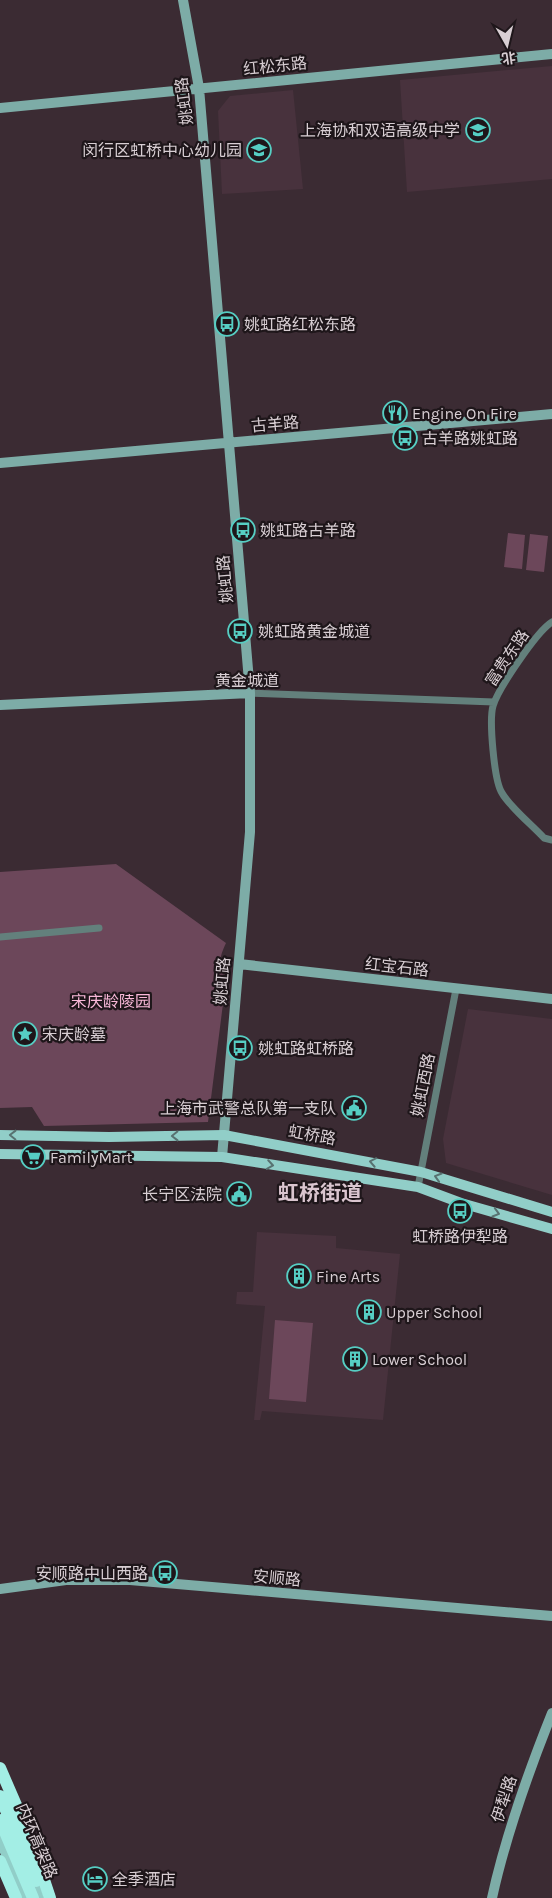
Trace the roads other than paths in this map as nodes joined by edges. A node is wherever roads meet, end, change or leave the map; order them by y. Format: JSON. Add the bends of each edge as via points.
{"nodes":[{"id":1,"x":183,"y":0,"type":"edge"},
{"id":2,"x":552,"y":54,"type":"edge"},
{"id":3,"x":199,"y":88,"type":"junction"},
{"id":4,"x":0,"y":108,"type":"edge"},
{"id":5,"x":552,"y":414,"type":"edge"},
{"id":6,"x":229,"y":443,"type":"junction"},
{"id":7,"x":0,"y":463,"type":"edge"},
{"id":8,"x":552,"y":622,"type":"edge"},
{"id":9,"x":250,"y":693,"type":"junction"},
{"id":10,"x":494,"y":702,"type":"junction"},
{"id":11,"x":0,"y":705,"type":"edge"},
{"id":12,"x":552,"y":840,"type":"edge"},
{"id":13,"x":99,"y":928,"type":"dead end"},
{"id":14,"x":0,"y":937,"type":"edge"},
{"id":15,"x":239,"y":964,"type":"junction"},
{"id":16,"x":456,"y":988,"type":"junction"},
{"id":17,"x":552,"y":999,"type":"edge"},
{"id":18,"x":0,"y":1135,"type":"edge"},
{"id":19,"x":224,"y":1135,"type":"junction"},
{"id":20,"x":0,"y":1154,"type":"edge"},
{"id":21,"x":222,"y":1157,"type":"junction"},
{"id":22,"x":421,"y":1172,"type":"junction"},
{"id":23,"x":418,"y":1187,"type":"junction"},
{"id":24,"x":552,"y":1212,"type":"edge"},
{"id":25,"x":552,"y":1230,"type":"edge"},
{"id":26,"x":0,"y":1589,"type":"edge"},
{"id":27,"x":552,"y":1616,"type":"edge"},
{"id":28,"x":552,"y":1713,"type":"edge"},
{"id":29,"x":0,"y":1768,"type":"edge"},
{"id":30,"x":0,"y":1796,"type":"edge"},
{"id":31,"x":0,"y":1820,"type":"edge"},
{"id":32,"x":0,"y":1839,"type":"edge"},
{"id":33,"x":0,"y":1861,"type":"edge"},
{"id":34,"x":16,"y":1898,"type":"edge"},
{"id":35,"x":23,"y":1898,"type":"edge"},
{"id":36,"x":32,"y":1898,"type":"edge"},
{"id":37,"x":41,"y":1898,"type":"edge"},
{"id":38,"x":50,"y":1898,"type":"edge"},
{"id":39,"x":492,"y":1898,"type":"edge"}],
"edges":[{"from":1,"to":3,"type":"street","name":"姚虹路"},
{"from":2,"to":3,"type":"street","name":"红松东路"},
{"from":3,"to":4,"type":"street","name":"红松东路"},
{"from":3,"to":6,"type":"street","name":"姚虹路"},
{"from":5,"to":6,"type":"street","name":"古羊路"},
{"from":6,"to":7,"type":"street","name":"古羊路"},
{"from":6,"to":9,"type":"street","name":"姚虹路"},
{"from":8,"to":10,"type":"street","name":"富贵东路","via":[[545,626],[517,663]]},
{"from":9,"to":10,"type":"street","name":"黄金城道"},
{"from":9,"to":11,"type":"street","name":"黄金城道"},
{"from":9,"to":15,"type":"street","name":"姚虹路","via":[[250,832]]},
{"from":10,"to":12,"type":"street","name":"富贵东路","via":[[493,748],[501,793],[544,838]]},
{"from":13,"to":14,"type":"street"},
{"from":15,"to":16,"type":"street","name":"红宝石路"},
{"from":15,"to":19,"type":"street","name":"姚虹路"},
{"from":16,"to":17,"type":"street","name":"红宝石路"},
{"from":16,"to":22,"type":"street","name":"姚虹西路"},
{"from":19,"to":18,"type":"main road","name":"虹桥路","one_way":true},
{"from":19,"to":21,"type":"street","name":"姚虹路"},
{"from":22,"to":19,"type":"main road","name":"虹桥路","one_way":true},
{"from":20,"to":21,"type":"main road"},
{"from":21,"to":23,"type":"main road","one_way":true},
{"from":22,"to":23,"type":"street","name":"姚虹西路"},
{"from":24,"to":22,"type":"main road","name":"虹桥路","one_way":true},
{"from":23,"to":25,"type":"main road","one_way":true},
{"from":26,"to":27,"type":"street","name":"安顺路","via":[[66,1580],[130,1580]]},
{"from":28,"to":39,"type":"street","name":"伊犁路","via":[[505,1846]]},
{"from":29,"to":38,"type":"highway","via":[[29,1835]]},
{"from":30,"to":37,"type":"highway","name":"内环高架路"},
{"from":31,"to":36,"type":"highway","name":"内环高架路"},
{"from":32,"to":35,"type":"main road"},
{"from":33,"to":34,"type":"highway"}]}
